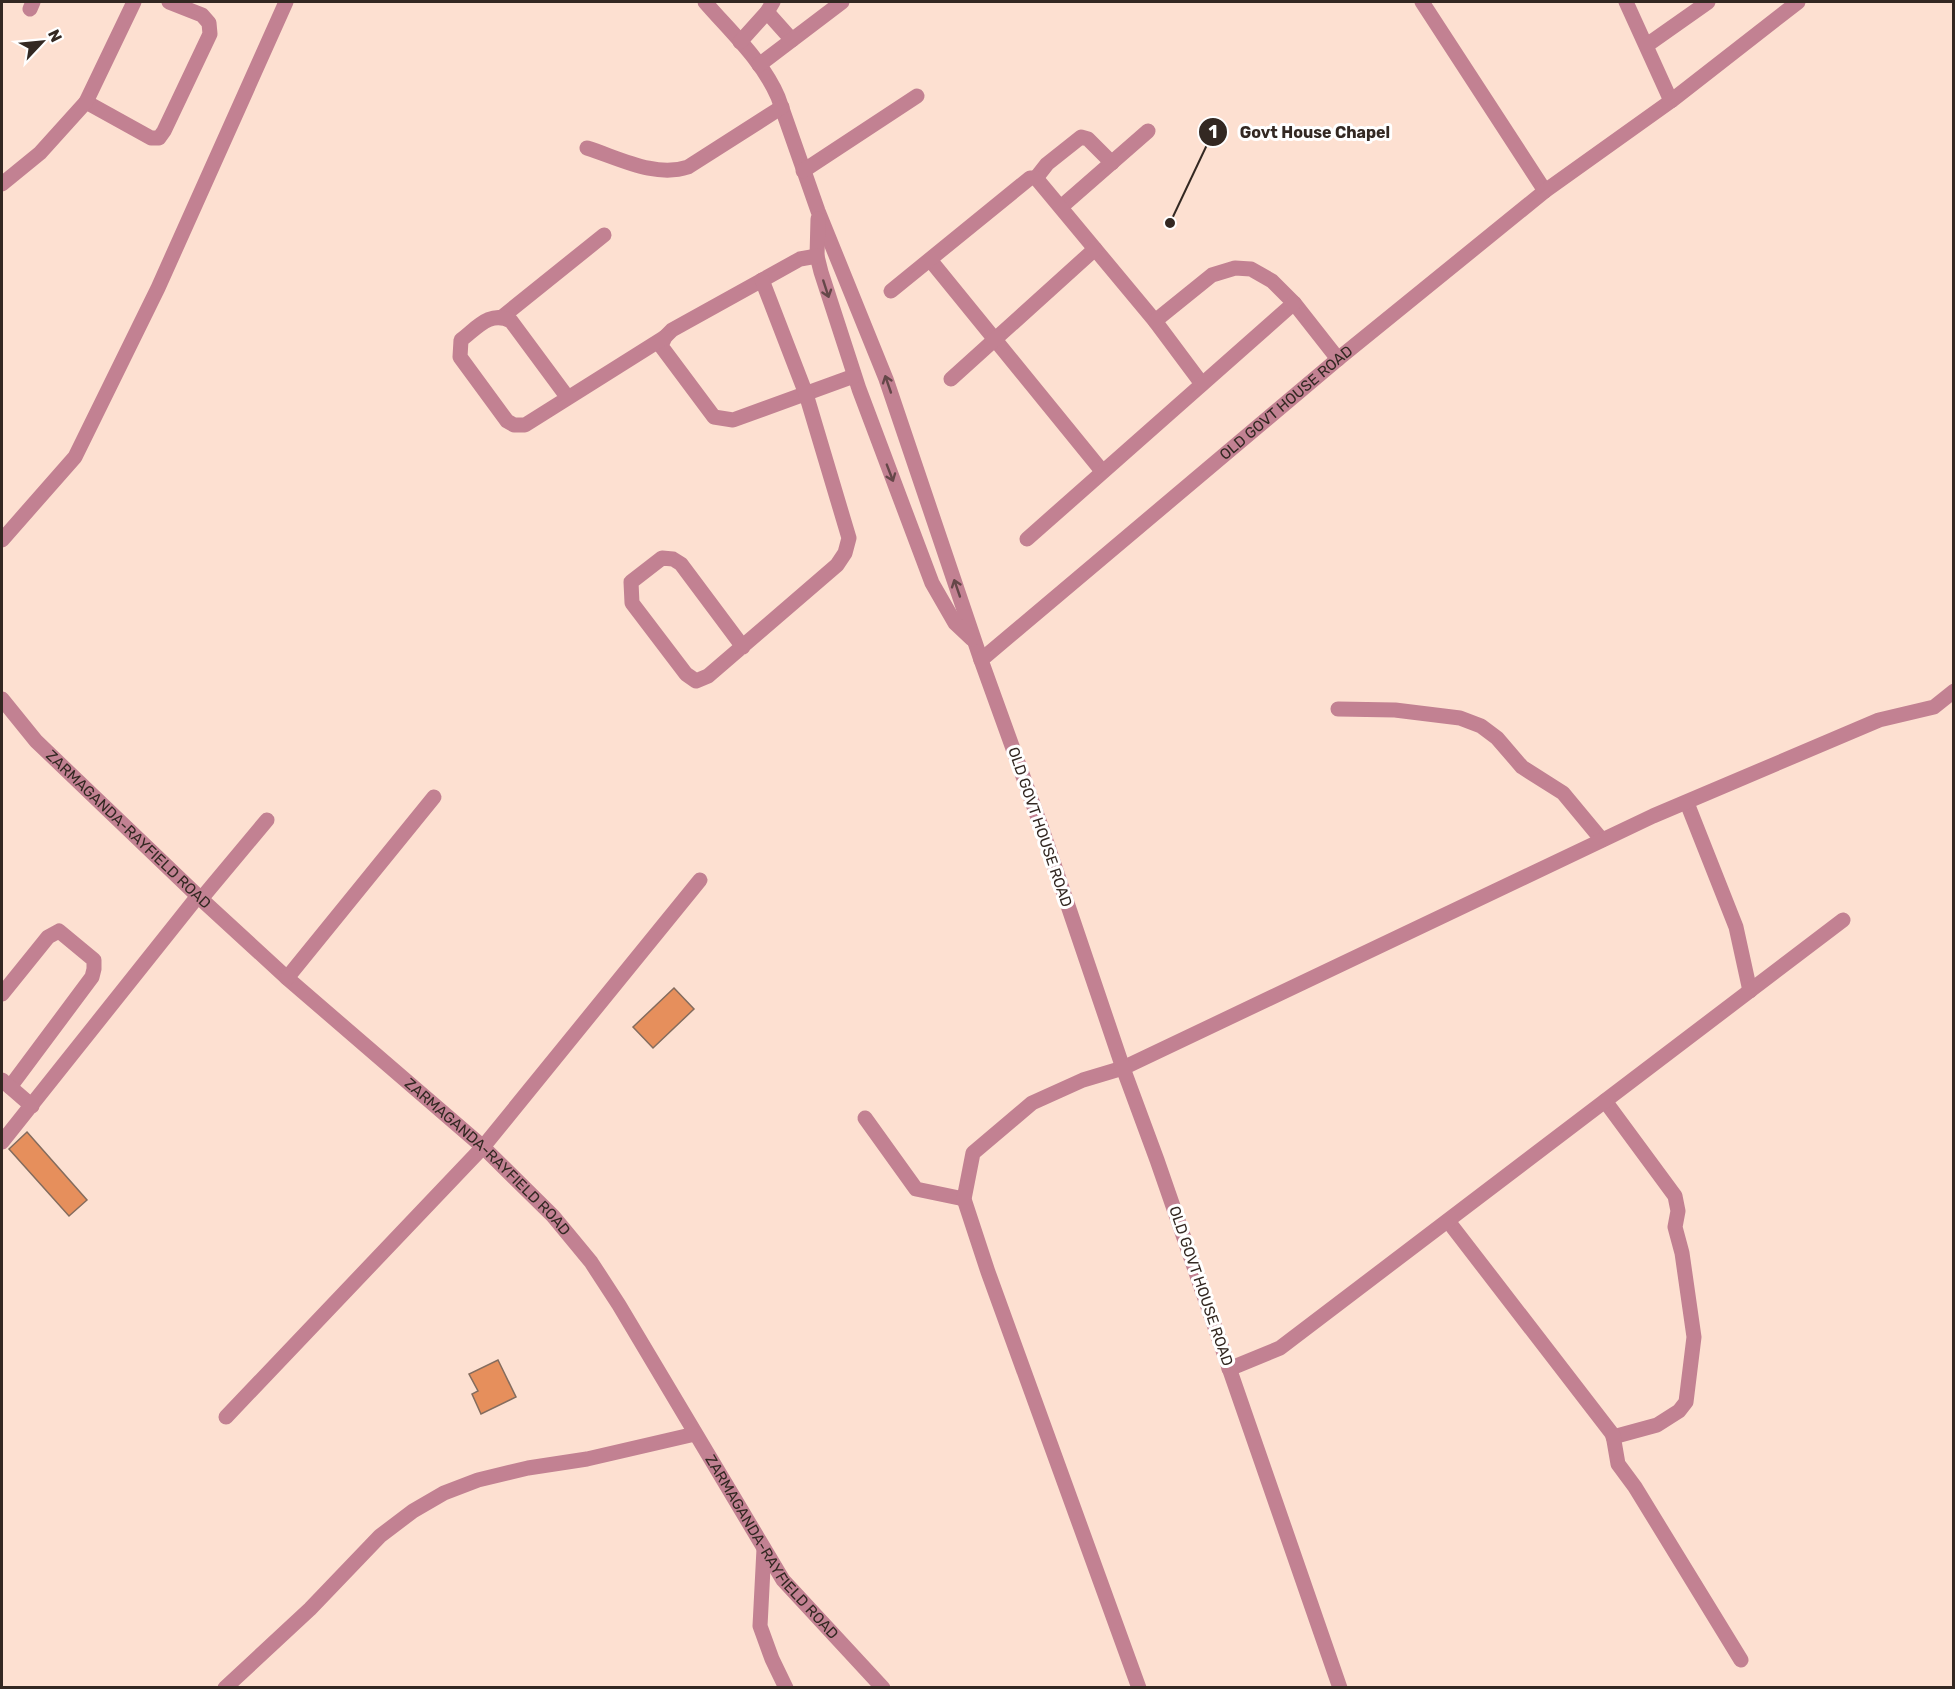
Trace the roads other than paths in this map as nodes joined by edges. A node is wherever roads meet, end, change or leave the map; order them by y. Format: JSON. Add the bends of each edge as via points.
{"nodes":[{"id":1,"x":134,"y":2,"type":"edge"},
{"id":2,"x":169,"y":2,"type":"edge"},
{"id":3,"x":286,"y":2,"type":"edge"},
{"id":4,"x":705,"y":2,"type":"edge"},
{"id":5,"x":842,"y":2,"type":"edge"},
{"id":6,"x":1422,"y":2,"type":"edge"},
{"id":7,"x":1626,"y":2,"type":"edge"},
{"id":8,"x":1708,"y":2,"type":"edge"},
{"id":9,"x":1798,"y":2,"type":"edge"},
{"id":10,"x":770,"y":7,"type":"edge"},
{"id":11,"x":792,"y":40,"type":"junction"},
{"id":12,"x":740,"y":42,"type":"junction"},
{"id":13,"x":1647,"y":45,"type":"junction"},
{"id":14,"x":759,"y":65,"type":"junction"},
{"id":15,"x":917,"y":96,"type":"dead end"},
{"id":16,"x":1671,"y":101,"type":"junction"},
{"id":17,"x":86,"y":102,"type":"junction"},
{"id":18,"x":782,"y":106,"type":"junction"},
{"id":19,"x":1148,"y":132,"type":"dead end"},
{"id":20,"x":587,"y":148,"type":"dead end"},
{"id":21,"x":1112,"y":163,"type":"junction"},
{"id":22,"x":803,"y":171,"type":"junction"},
{"id":23,"x":1036,"y":178,"type":"junction"},
{"id":24,"x":2,"y":184,"type":"edge"},
{"id":25,"x":1545,"y":191,"type":"junction"},
{"id":26,"x":1061,"y":207,"type":"junction"},
{"id":27,"x":818,"y":211,"type":"junction"},
{"id":28,"x":604,"y":235,"type":"dead end"},
{"id":29,"x":1095,"y":249,"type":"junction"},
{"id":30,"x":817,"y":256,"type":"junction"},
{"id":31,"x":931,"y":261,"type":"junction"},
{"id":32,"x":762,"y":280,"type":"junction"},
{"id":33,"x":891,"y":291,"type":"dead end"},
{"id":34,"x":1294,"y":303,"type":"junction"},
{"id":35,"x":502,"y":316,"type":"junction"},
{"id":36,"x":1155,"y":321,"type":"junction"},
{"id":37,"x":665,"y":336,"type":"junction"},
{"id":38,"x":996,"y":339,"type":"junction"},
{"id":39,"x":1338,"y":359,"type":"junction"},
{"id":40,"x":854,"y":376,"type":"junction"},
{"id":41,"x":951,"y":379,"type":"dead end"},
{"id":42,"x":1202,"y":384,"type":"junction"},
{"id":43,"x":806,"y":394,"type":"junction"},
{"id":44,"x":568,"y":398,"type":"junction"},
{"id":45,"x":896,"y":408,"type":"junction"},
{"id":46,"x":869,"y":418,"type":"junction"},
{"id":47,"x":1102,"y":471,"type":"junction"},
{"id":48,"x":1027,"y":539,"type":"dead end"},
{"id":49,"x":2,"y":540,"type":"edge"},
{"id":50,"x":976,"y":644,"type":"junction"},
{"id":51,"x":743,"y":647,"type":"junction"},
{"id":52,"x":981,"y":660,"type":"junction"},
{"id":53,"x":1953,"y":691,"type":"edge"},
{"id":54,"x":2,"y":699,"type":"edge"},
{"id":55,"x":1338,"y":709,"type":"dead end"},
{"id":56,"x":434,"y":797,"type":"dead end"},
{"id":57,"x":1688,"y":803,"type":"junction"},
{"id":58,"x":267,"y":820,"type":"dead end"},
{"id":59,"x":1602,"y":840,"type":"junction"},
{"id":60,"x":699,"y":880,"type":"dead end"},
{"id":61,"x":199,"y":898,"type":"junction"},
{"id":62,"x":1843,"y":920,"type":"dead end"},
{"id":63,"x":287,"y":978,"type":"junction"},
{"id":64,"x":1750,"y":991,"type":"junction"},
{"id":65,"x":2,"y":994,"type":"edge"},
{"id":66,"x":1123,"y":1068,"type":"junction"},
{"id":67,"x":6,"y":1084,"type":"edge"},
{"id":68,"x":1605,"y":1101,"type":"junction"},
{"id":69,"x":32,"y":1106,"type":"junction"},
{"id":70,"x":865,"y":1118,"type":"dead end"},
{"id":71,"x":2,"y":1142,"type":"edge"},
{"id":72,"x":483,"y":1147,"type":"junction"},
{"id":73,"x":964,"y":1199,"type":"junction"},
{"id":74,"x":1448,"y":1221,"type":"junction"},
{"id":75,"x":1229,"y":1369,"type":"junction"},
{"id":76,"x":226,"y":1417,"type":"dead end"},
{"id":77,"x":695,"y":1434,"type":"junction"},
{"id":78,"x":1613,"y":1437,"type":"junction"},
{"id":79,"x":764,"y":1548,"type":"junction"},
{"id":80,"x":1741,"y":1659,"type":"dead end"},
{"id":81,"x":225,"y":1688,"type":"edge"},
{"id":82,"x":786,"y":1688,"type":"edge"},
{"id":83,"x":883,"y":1688,"type":"edge"},
{"id":84,"x":1139,"y":1688,"type":"edge"},
{"id":85,"x":1340,"y":1688,"type":"edge"}],
"edges":[{"from":1,"to":17,"type":"street"},
{"from":2,"to":17,"type":"street","via":[[202,15],[209,22],[210,33],[159,138],[151,138]]},
{"from":3,"to":49,"type":"street","via":[[158,288],[75,457]]},
{"from":4,"to":12,"type":"street"},
{"from":5,"to":11,"type":"street"},
{"from":6,"to":25,"type":"street"},
{"from":7,"to":13,"type":"street"},
{"from":8,"to":13,"type":"street"},
{"from":9,"to":16,"type":"street","name":"OLD GOVT HOUSE ROAD"},
{"from":10,"to":11,"type":"street"},
{"from":10,"to":12,"type":"street"},
{"from":11,"to":14,"type":"street"},
{"from":12,"to":14,"type":"street"},
{"from":13,"to":16,"type":"street"},
{"from":14,"to":18,"type":"street","via":[[771,80]]},
{"from":15,"to":22,"type":"street"},
{"from":16,"to":25,"type":"street","name":"OLD GOVT HOUSE ROAD"},
{"from":17,"to":24,"type":"street","via":[[39,153]]},
{"from":18,"to":20,"type":"street","via":[[675,171],[658,171]]},
{"from":18,"to":22,"type":"street"},
{"from":19,"to":21,"type":"street"},
{"from":21,"to":23,"type":"street","via":[[1088,139],[1080,137]]},
{"from":21,"to":26,"type":"street"},
{"from":22,"to":27,"type":"street"},
{"from":23,"to":26,"type":"street"},
{"from":23,"to":31,"type":"street","via":[[1030,178]]},
{"from":25,"to":39,"type":"street","name":"OLD GOVT HOUSE ROAD"},
{"from":26,"to":29,"type":"street"},
{"from":27,"to":30,"type":"street"},
{"from":45,"to":27,"type":"street","one_way":true},
{"from":28,"to":35,"type":"street"},
{"from":29,"to":36,"type":"street"},
{"from":29,"to":38,"type":"street"},
{"from":30,"to":32,"type":"street","via":[[800,259]]},
{"from":30,"to":40,"type":"street","one_way":true},
{"from":31,"to":33,"type":"street"},
{"from":31,"to":38,"type":"street"},
{"from":32,"to":37,"type":"street"},
{"from":32,"to":43,"type":"street"},
{"from":34,"to":36,"type":"street","via":[[1272,281],[1251,269],[1235,268],[1212,275]]},
{"from":34,"to":39,"type":"street"},
{"from":34,"to":42,"type":"street"},
{"from":35,"to":44,"type":"street","via":[[511,321]]},
{"from":35,"to":44,"type":"street","via":[[492,317],[461,340],[459,349],[460,357],[507,421],[525,425]]},
{"from":36,"to":42,"type":"street"},
{"from":37,"to":43,"type":"street","via":[[661,346],[714,417],[733,420]]},
{"from":37,"to":44,"type":"street"},
{"from":38,"to":41,"type":"street"},
{"from":38,"to":47,"type":"street"},
{"from":39,"to":52,"type":"street","name":"OLD GOVT HOUSE ROAD"},
{"from":40,"to":43,"type":"street"},
{"from":40,"to":46,"type":"street"},
{"from":42,"to":47,"type":"street"},
{"from":43,"to":51,"type":"street","via":[[849,538],[837,565]]},
{"from":45,"to":46,"type":"street"},
{"from":50,"to":45,"type":"street","one_way":true},
{"from":46,"to":50,"type":"street","one_way":true,"via":[[932,583],[956,623]]},
{"from":47,"to":48,"type":"street"},
{"from":50,"to":52,"type":"street"},
{"from":51,"to":51,"type":"street","via":[[696,681],[686,674],[632,603],[632,582],[662,558],[681,564]]},
{"from":52,"to":66,"type":"street","name":"OLD GOVT HOUSE ROAD"},
{"from":53,"to":57,"type":"street","via":[[1935,707],[1879,720]]},
{"from":54,"to":61,"type":"street","name":"ZARMAGANDA-RAYFIELD ROAD","via":[[36,741]]},
{"from":55,"to":59,"type":"street","via":[[1395,710],[1460,718],[1481,726],[1522,767],[1563,794]]},
{"from":56,"to":63,"type":"street"},
{"from":57,"to":59,"type":"street"},
{"from":57,"to":64,"type":"street","via":[[1736,927]]},
{"from":58,"to":61,"type":"street"},
{"from":59,"to":66,"type":"street"},
{"from":60,"to":72,"type":"street"},
{"from":61,"to":63,"type":"street","name":"ZARMAGANDA-RAYFIELD ROAD"},
{"from":61,"to":69,"type":"street"},
{"from":62,"to":64,"type":"street"},
{"from":63,"to":72,"type":"street","name":"ZARMAGANDA-RAYFIELD ROAD"},
{"from":64,"to":68,"type":"street"},
{"from":65,"to":67,"type":"street","via":[[54,932],[59,931],[94,960],[92,977]]},
{"from":66,"to":73,"type":"street","via":[[1083,1080],[1032,1103],[974,1153]]},
{"from":66,"to":75,"type":"street","name":"OLD GOVT HOUSE ROAD"},
{"from":67,"to":69,"type":"street"},
{"from":68,"to":74,"type":"street"},
{"from":68,"to":78,"type":"street","via":[[1675,1196],[1675,1227],[1694,1337],[1686,1402],[1679,1412],[1657,1425]]},
{"from":69,"to":71,"type":"street"},
{"from":70,"to":73,"type":"street","via":[[916,1190]]},
{"from":72,"to":76,"type":"street"},
{"from":72,"to":77,"type":"street","name":"ZARMAGANDA-RAYFIELD ROAD","via":[[552,1216],[591,1262]]},
{"from":73,"to":84,"type":"street"},
{"from":74,"to":75,"type":"street","via":[[1280,1348]]},
{"from":74,"to":78,"type":"street"},
{"from":75,"to":85,"type":"street","name":"OLD GOVT HOUSE ROAD"},
{"from":77,"to":79,"type":"street","name":"ZARMAGANDA-RAYFIELD ROAD"},
{"from":77,"to":81,"type":"street","via":[[528,1468],[444,1493],[380,1536],[310,1609]]},
{"from":78,"to":80,"type":"street","via":[[1617,1464],[1635,1486]]},
{"from":79,"to":82,"type":"street","via":[[760,1626]]},
{"from":79,"to":83,"type":"street","name":"ZARMAGANDA-RAYFIELD ROAD","via":[[783,1580]]}]}
